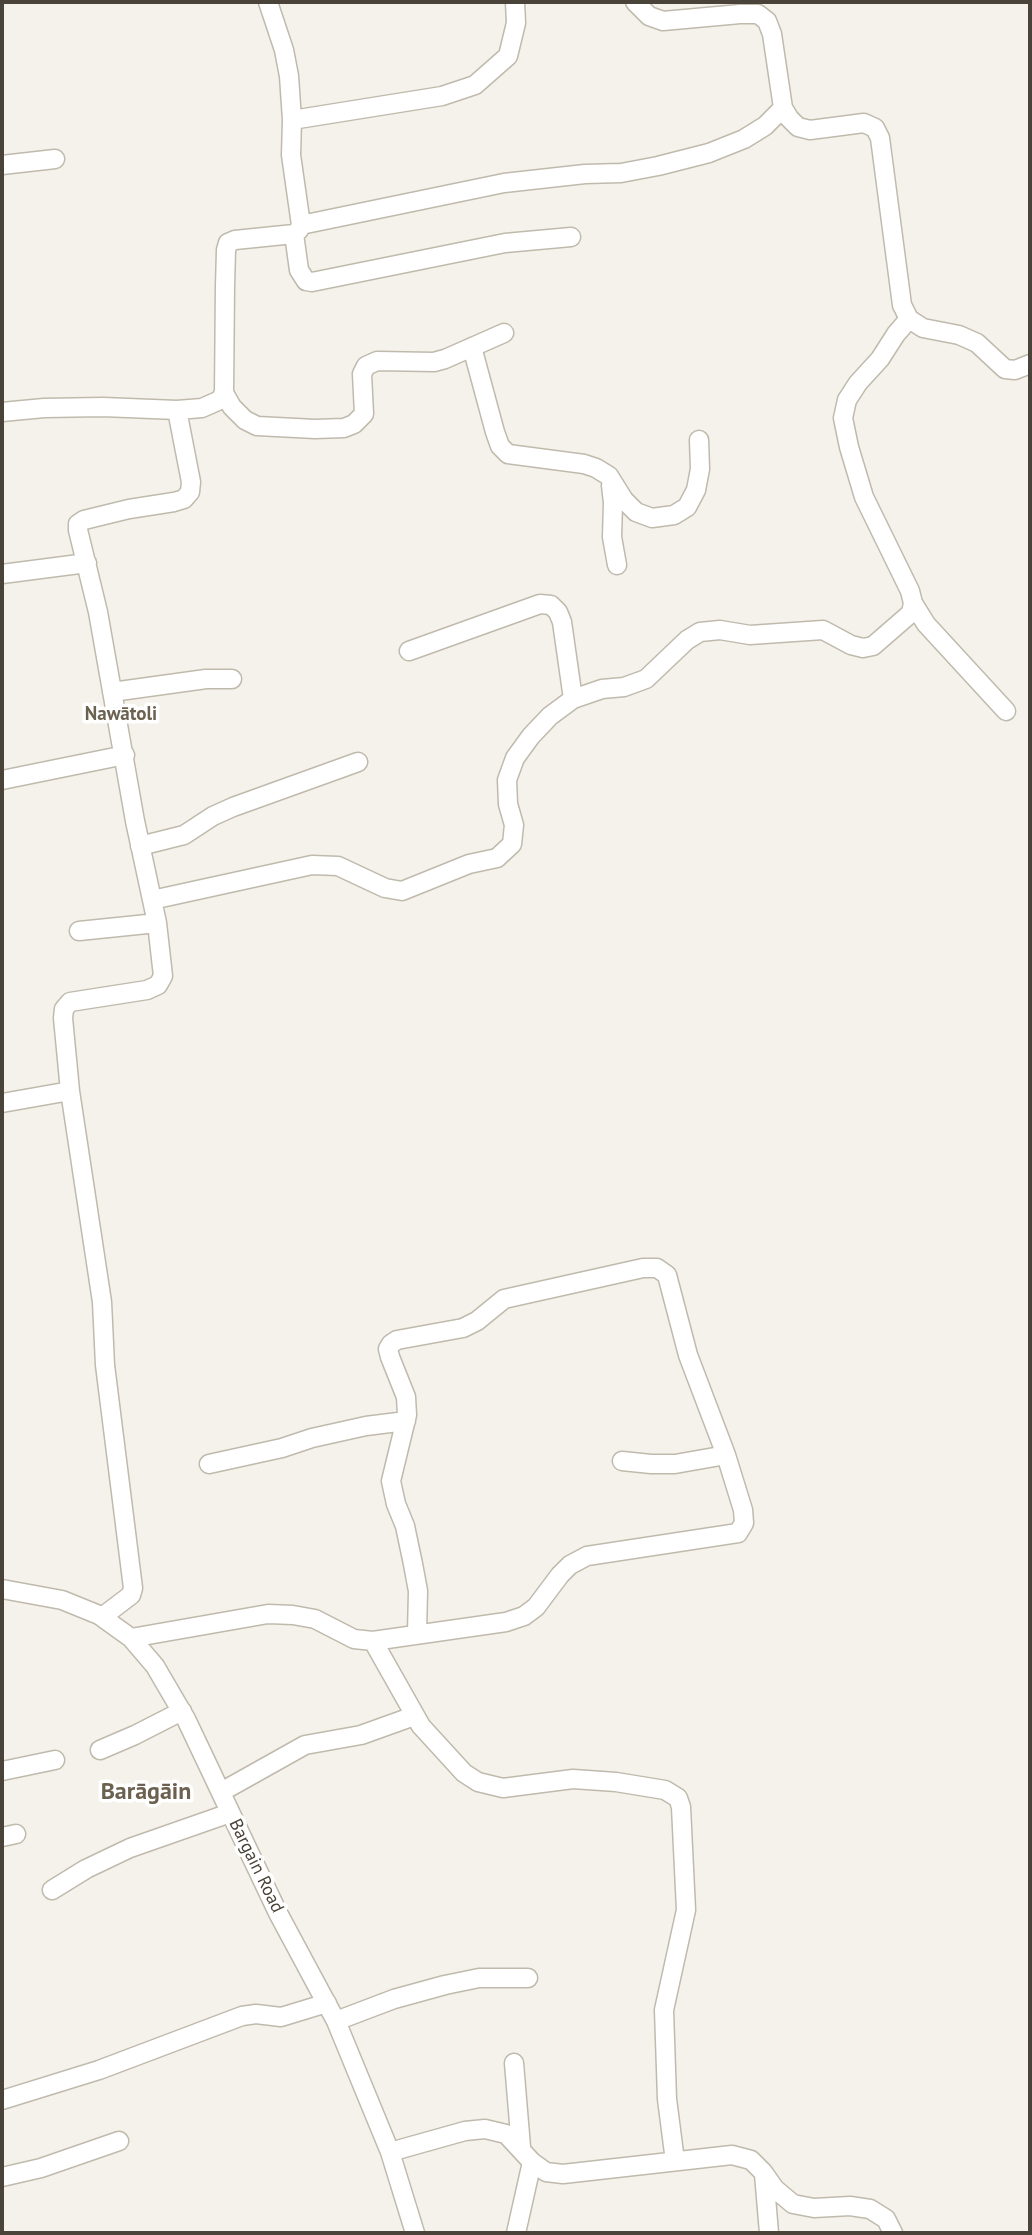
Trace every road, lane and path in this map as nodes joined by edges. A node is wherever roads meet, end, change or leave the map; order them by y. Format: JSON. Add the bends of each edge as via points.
{"nodes":[{"id":1,"x":268,"y":2,"type":"edge"},
{"id":2,"x":515,"y":2,"type":"edge"},
{"id":3,"x":635,"y":2,"type":"edge"},
{"id":4,"x":783,"y":108,"type":"junction"},
{"id":5,"x":292,"y":120,"type":"junction"},
{"id":6,"x":55,"y":159,"type":"dead end"},
{"id":7,"x":2,"y":165,"type":"edge"},
{"id":8,"x":297,"y":230,"type":"junction"},
{"id":9,"x":571,"y":237,"type":"dead end"},
{"id":10,"x":909,"y":319,"type":"junction"},
{"id":11,"x":503,"y":333,"type":"dead end"},
{"id":12,"x":472,"y":347,"type":"junction"},
{"id":13,"x":1030,"y":364,"type":"edge"},
{"id":14,"x":224,"y":393,"type":"junction"},
{"id":15,"x":177,"y":410,"type":"junction"},
{"id":16,"x":2,"y":412,"type":"edge"},
{"id":17,"x":699,"y":440,"type":"dead end"},
{"id":18,"x":609,"y":476,"type":"junction"},
{"id":19,"x":87,"y":563,"type":"junction"},
{"id":20,"x":617,"y":565,"type":"dead end"},
{"id":21,"x":2,"y":574,"type":"edge"},
{"id":22,"x":913,"y":603,"type":"junction"},
{"id":23,"x":409,"y":651,"type":"dead end"},
{"id":24,"x":232,"y":679,"type":"dead end"},
{"id":25,"x":112,"y":692,"type":"junction"},
{"id":26,"x":573,"y":699,"type":"junction"},
{"id":27,"x":1006,"y":711,"type":"dead end"},
{"id":28,"x":125,"y":755,"type":"junction"},
{"id":29,"x":358,"y":762,"type":"dead end"},
{"id":30,"x":2,"y":780,"type":"edge"},
{"id":31,"x":140,"y":846,"type":"junction"},
{"id":32,"x":152,"y":900,"type":"junction"},
{"id":33,"x":157,"y":923,"type":"junction"},
{"id":34,"x":79,"y":931,"type":"dead end"},
{"id":35,"x":70,"y":1091,"type":"junction"},
{"id":36,"x":2,"y":1103,"type":"edge"},
{"id":37,"x":406,"y":1420,"type":"junction"},
{"id":38,"x":726,"y":1455,"type":"junction"},
{"id":39,"x":622,"y":1461,"type":"dead end"},
{"id":40,"x":209,"y":1464,"type":"dead end"},
{"id":41,"x":2,"y":1589,"type":"edge"},
{"id":42,"x":102,"y":1617,"type":"junction"},
{"id":43,"x":417,"y":1633,"type":"junction"},
{"id":44,"x":131,"y":1639,"type":"junction"},
{"id":45,"x":373,"y":1641,"type":"junction"},
{"id":46,"x":181,"y":1711,"type":"junction"},
{"id":47,"x":414,"y":1716,"type":"junction"},
{"id":48,"x":100,"y":1750,"type":"dead end"},
{"id":49,"x":55,"y":1760,"type":"dead end"},
{"id":50,"x":2,"y":1771,"type":"edge"},
{"id":51,"x":221,"y":1791,"type":"junction"},
{"id":52,"x":230,"y":1813,"type":"junction"},
{"id":53,"x":52,"y":1890,"type":"dead end"},
{"id":54,"x":528,"y":1978,"type":"dead end"},
{"id":55,"x":327,"y":2003,"type":"junction"},
{"id":56,"x":336,"y":2021,"type":"junction"},
{"id":57,"x":514,"y":2063,"type":"dead end"},
{"id":58,"x":2,"y":2100,"type":"edge"},
{"id":59,"x":119,"y":2141,"type":"dead end"},
{"id":60,"x":390,"y":2152,"type":"junction"},
{"id":61,"x":527,"y":2154,"type":"junction"},
{"id":62,"x":674,"y":2161,"type":"junction"},
{"id":63,"x":764,"y":2172,"type":"junction"},
{"id":64,"x":2,"y":2177,"type":"edge"},
{"id":65,"x":415,"y":2233,"type":"edge"},
{"id":66,"x":516,"y":2233,"type":"edge"},
{"id":67,"x":769,"y":2233,"type":"edge"},
{"id":68,"x":893,"y":2233,"type":"edge"}],
"edges":[{"from":1,"to":5,"type":"street","via":[[284,50]]},
{"from":2,"to":5,"type":"street","via":[[516,23],[508,56],[475,85],[442,96]]},
{"from":3,"to":4,"type":"street","via":[[649,16],[663,21],[758,14],[772,34]]},
{"from":4,"to":8,"type":"street","via":[[744,139],[709,153],[621,173],[505,183]]},
{"from":4,"to":10,"type":"street","via":[[798,127],[810,130],[864,123],[875,128],[902,305]]},
{"from":5,"to":8,"type":"street","via":[[290,156]]},
{"from":6,"to":7,"type":"street"},
{"from":8,"to":9,"type":"street","via":[[299,270],[312,282],[505,243]]},
{"from":8,"to":14,"type":"street","via":[[228,243]]},
{"from":10,"to":13,"type":"street","via":[[923,328],[977,343],[1005,369]]},
{"from":10,"to":22,"type":"street","via":[[858,383],[847,400],[844,418],[864,497]]},
{"from":11,"to":12,"type":"street"},
{"from":12,"to":14,"type":"street","via":[[434,362],[366,366],[363,414],[344,428],[257,426],[245,420]]},
{"from":12,"to":18,"type":"street","via":[[495,432],[508,454],[584,464]]},
{"from":14,"to":15,"type":"street","via":[[212,405]]},
{"from":15,"to":16,"type":"street","via":[[103,407]]},
{"from":15,"to":19,"type":"street","via":[[190,492],[174,502],[78,524]]},
{"from":17,"to":18,"type":"street","via":[[696,490],[687,507],[674,515],[652,518],[636,512]]},
{"from":18,"to":20,"type":"street"},
{"from":19,"to":21,"type":"street"},
{"from":19,"to":25,"type":"street"},
{"from":22,"to":26,"type":"street","via":[[911,613],[873,646],[851,645],[823,630],[750,635],[700,632],[646,679]]},
{"from":22,"to":27,"type":"street","via":[[926,624]]},
{"from":23,"to":26,"type":"street","via":[[540,604],[551,605],[562,622]]},
{"from":24,"to":25,"type":"street"},
{"from":25,"to":28,"type":"street"},
{"from":26,"to":32,"type":"street","via":[[530,736],[515,758],[507,780],[512,844],[497,858],[401,891],[338,866],[312,864]]},
{"from":28,"to":30,"type":"street"},
{"from":28,"to":31,"type":"street"},
{"from":29,"to":31,"type":"street","via":[[233,807],[184,835]]},
{"from":31,"to":32,"type":"street"},
{"from":32,"to":33,"type":"street"},
{"from":33,"to":34,"type":"street"},
{"from":33,"to":35,"type":"street","via":[[163,965],[158,985],[134,993],[80,999],[64,1009]]},
{"from":35,"to":36,"type":"street"},
{"from":35,"to":42,"type":"street","via":[[102,1302],[105,1366],[134,1588]]},
{"from":37,"to":38,"type":"street","via":[[406,1397],[388,1349],[397,1340],[463,1328],[505,1299],[657,1268],[667,1275],[688,1355]]},
{"from":37,"to":40,"type":"street"},
{"from":37,"to":43,"type":"street","via":[[391,1481],[418,1591]]},
{"from":38,"to":39,"type":"street","via":[[675,1464]]},
{"from":38,"to":43,"type":"street","via":[[743,1510],[744,1523],[738,1533],[587,1556],[570,1565],[524,1616]]},
{"from":41,"to":42,"type":"street","name":"Bargain Road","via":[[62,1600]]},
{"from":42,"to":44,"type":"street","name":"Bargain Road"},
{"from":43,"to":45,"type":"street"},
{"from":44,"to":45,"type":"street","via":[[268,1614],[315,1619],[355,1639]]},
{"from":44,"to":46,"type":"street","name":"Bargain Road","via":[[155,1666]]},
{"from":45,"to":47,"type":"street"},
{"from":46,"to":48,"type":"street"},
{"from":46,"to":51,"type":"street","name":"Bargain Road"},
{"from":47,"to":51,"type":"street","via":[[361,1735],[305,1745]]},
{"from":47,"to":62,"type":"street","via":[[464,1773],[490,1786],[573,1779],[665,1790],[678,1798],[686,1910],[664,2010]]},
{"from":49,"to":50,"type":"street"},
{"from":51,"to":52,"type":"street","name":"Bargain Road"},
{"from":52,"to":53,"type":"street","via":[[131,1848]]},
{"from":52,"to":55,"type":"street","name":"Bargain Road"},
{"from":54,"to":56,"type":"street","via":[[479,1978],[445,1985]]},
{"from":55,"to":56,"type":"street","name":"Bargain Road"},
{"from":55,"to":58,"type":"street","via":[[281,2017],[242,2016],[99,2070]]},
{"from":56,"to":60,"type":"street","name":"Bargain Road"},
{"from":57,"to":61,"type":"street"},
{"from":59,"to":64,"type":"street"},
{"from":60,"to":61,"type":"street","via":[[485,2129],[506,2134]]},
{"from":60,"to":65,"type":"street","name":"Bargain Road"},
{"from":61,"to":62,"type":"street","via":[[546,2172],[563,2174]]},
{"from":61,"to":66,"type":"street"},
{"from":62,"to":63,"type":"street","via":[[732,2155],[751,2160]]},
{"from":63,"to":67,"type":"street"},
{"from":63,"to":68,"type":"street","via":[[793,2204],[870,2208],[886,2219]]}]}
